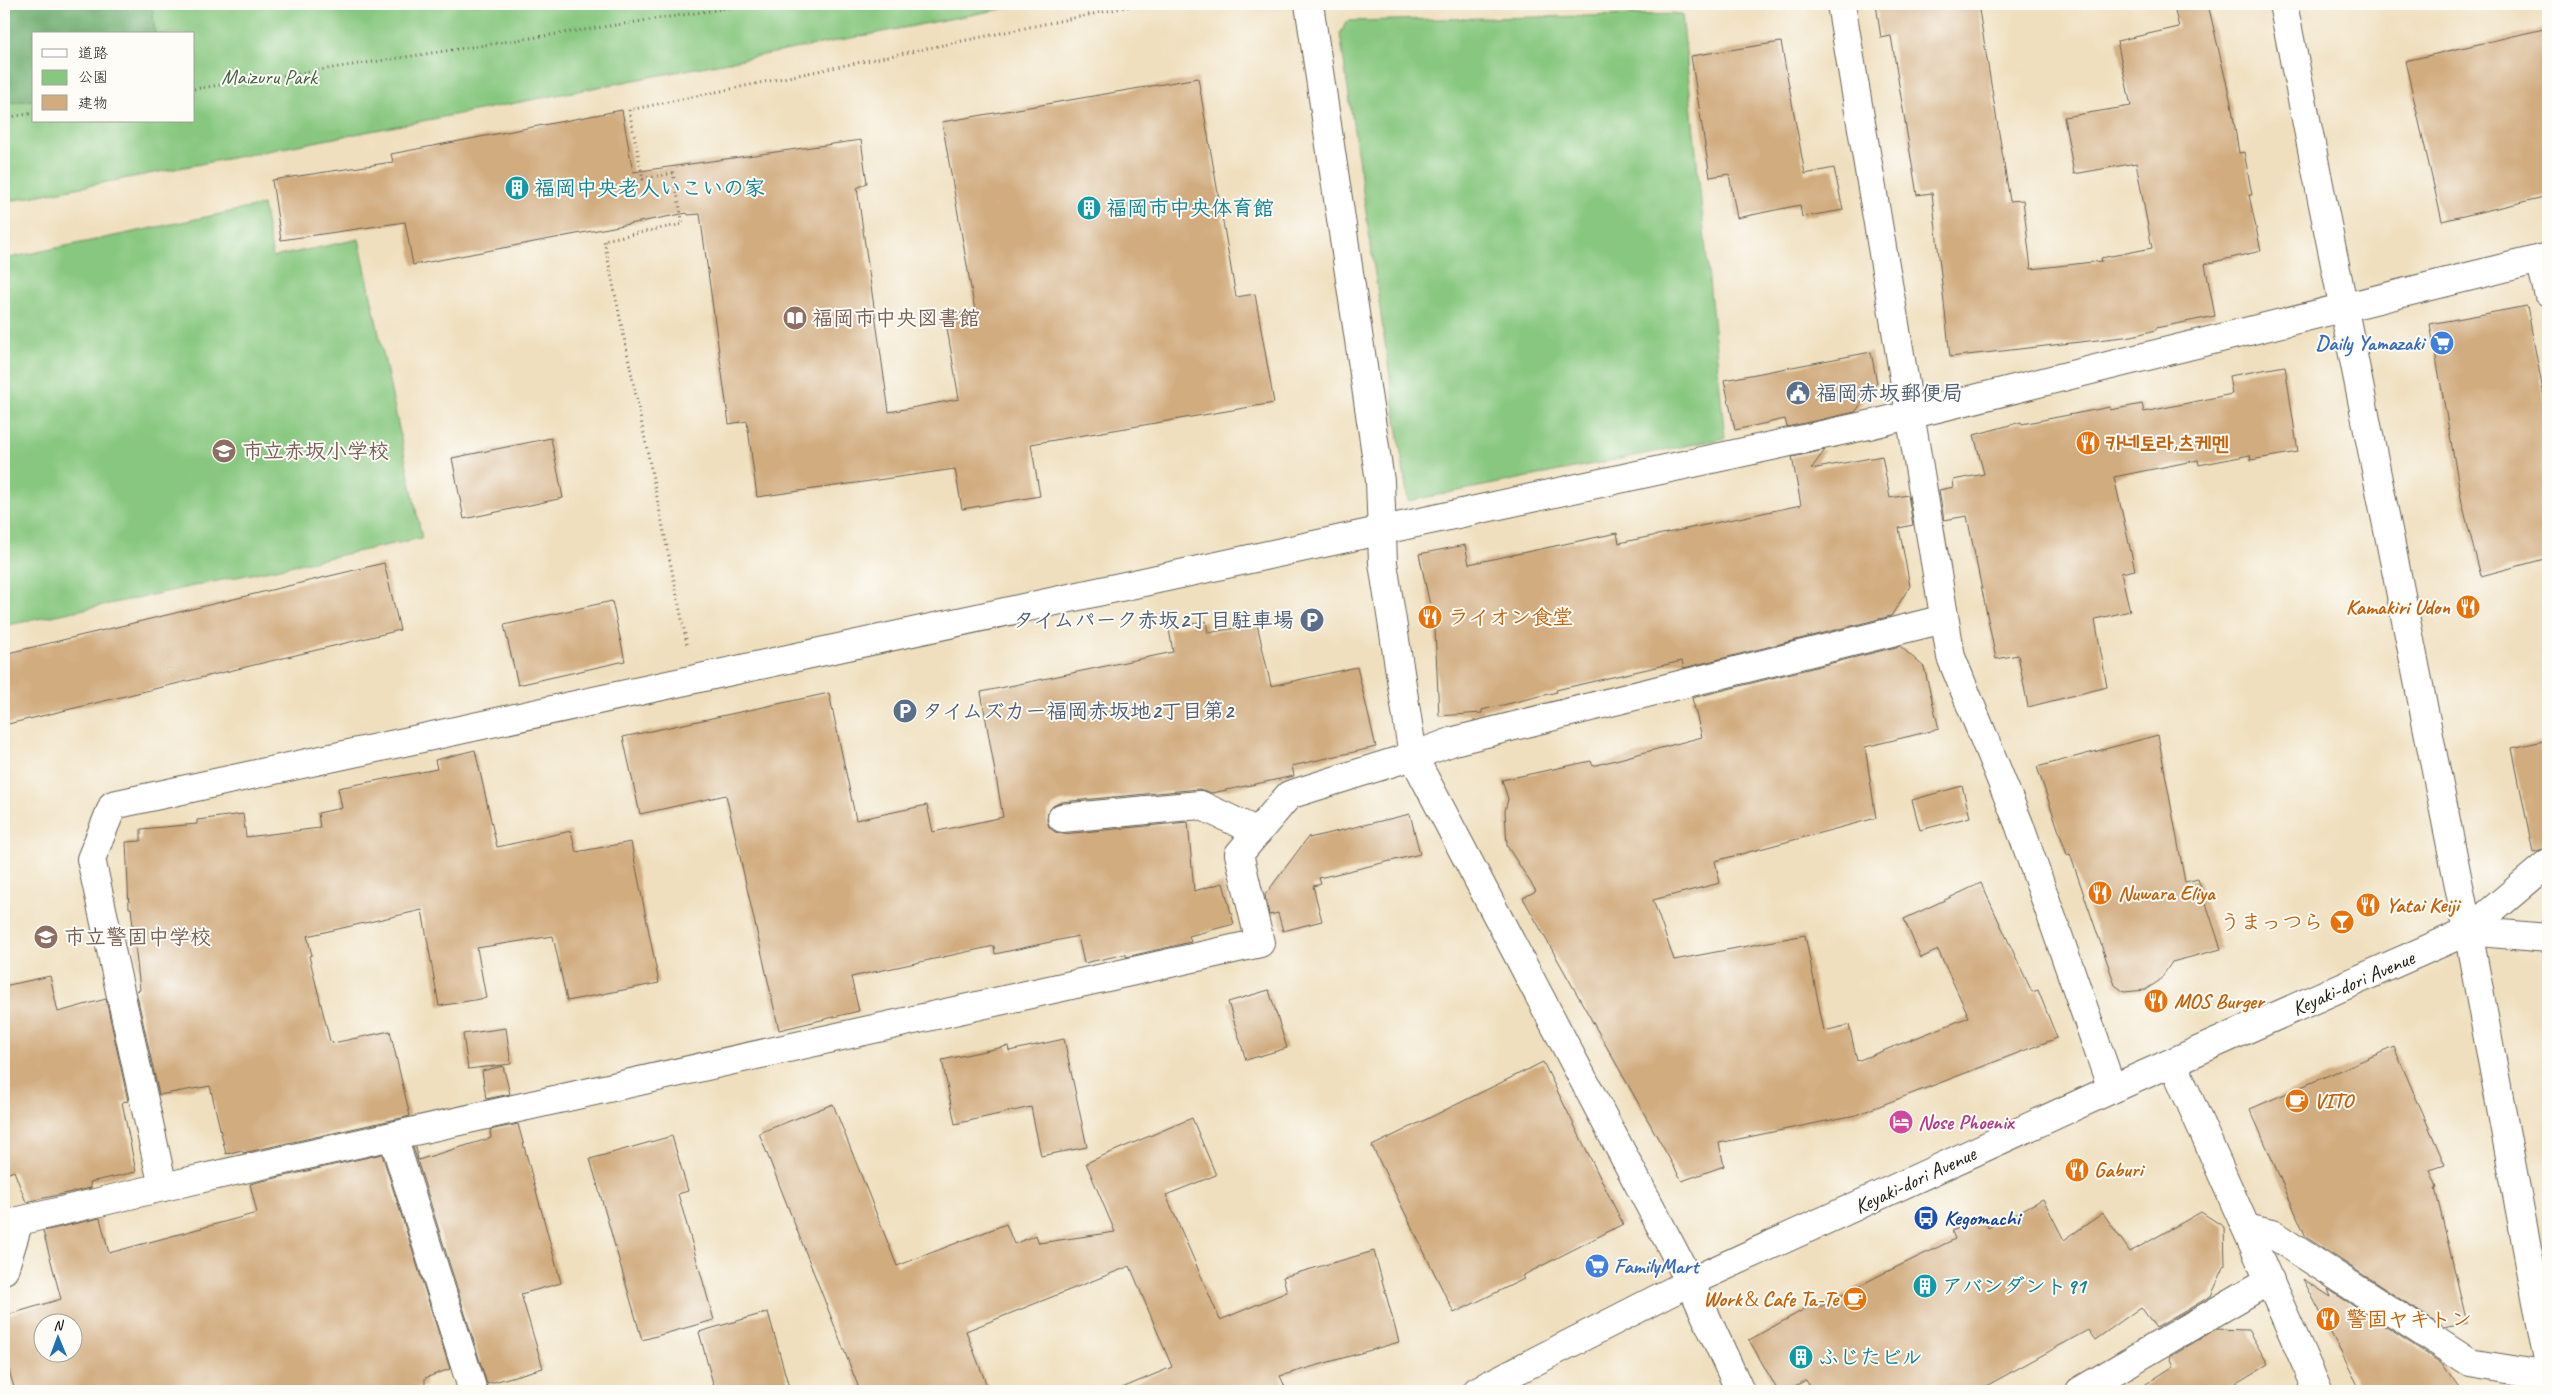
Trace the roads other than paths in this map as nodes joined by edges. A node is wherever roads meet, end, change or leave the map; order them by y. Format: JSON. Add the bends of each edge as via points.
{"nodes":[{"id":1,"x":1309,"y":4,"type":"edge"},
{"id":2,"x":1841,"y":4,"type":"edge"},
{"id":3,"x":2283,"y":4,"type":"edge"},
{"id":4,"x":2544,"y":258,"type":"edge"},
{"id":5,"x":2548,"y":292,"type":"edge"},
{"id":6,"x":2345,"y":308,"type":"junction"},
{"id":7,"x":1911,"y":415,"type":"junction"},
{"id":8,"x":1382,"y":530,"type":"junction"},
{"id":9,"x":1944,"y":618,"type":"junction"},
{"id":10,"x":1413,"y":756,"type":"junction"},
{"id":11,"x":1062,"y":818,"type":"dead end"},
{"id":12,"x":1258,"y":832,"type":"junction"},
{"id":13,"x":2548,"y":863,"type":"edge"},
{"id":14,"x":2468,"y":931,"type":"junction"},
{"id":15,"x":2548,"y":938,"type":"edge"},
{"id":16,"x":2173,"y":1063,"type":"junction"},
{"id":17,"x":2112,"y":1089,"type":"junction"},
{"id":18,"x":393,"y":1137,"type":"junction"},
{"id":19,"x":163,"y":1187,"type":"junction"},
{"id":20,"x":2247,"y":1228,"type":"junction"},
{"id":21,"x":4,"y":1270,"type":"edge"},
{"id":22,"x":2270,"y":1280,"type":"junction"},
{"id":23,"x":1690,"y":1282,"type":"junction"},
{"id":24,"x":2548,"y":1360,"type":"edge"},
{"id":25,"x":2548,"y":1377,"type":"edge"},
{"id":26,"x":473,"y":1391,"type":"edge"},
{"id":27,"x":1478,"y":1391,"type":"edge"},
{"id":28,"x":1740,"y":1391,"type":"edge"},
{"id":29,"x":2080,"y":1391,"type":"edge"},
{"id":30,"x":2318,"y":1391,"type":"edge"},
{"id":31,"x":2530,"y":1391,"type":"edge"}],
"edges":[{"from":1,"to":8,"type":"main road","via":[[1380,481]]},
{"from":2,"to":7,"type":"main road"},
{"from":3,"to":6,"type":"main road"},
{"from":4,"to":5,"type":"main road"},
{"from":4,"to":6,"type":"main road"},
{"from":6,"to":7,"type":"main road"},
{"from":6,"to":14,"type":"main road"},
{"from":7,"to":8,"type":"main road"},
{"from":7,"to":9,"type":"main road"},
{"from":8,"to":10,"type":"main road","via":[[1382,563]]},
{"from":8,"to":19,"type":"main road","via":[[113,805],[92,859]]},
{"from":9,"to":10,"type":"main road","via":[[1454,740]]},
{"from":9,"to":17,"type":"main road","via":[[1951,657],[2019,824]]},
{"from":10,"to":12,"type":"main road","via":[[1289,795]]},
{"from":10,"to":23,"type":"main road"},
{"from":11,"to":12,"type":"main road","via":[[1200,805]]},
{"from":12,"to":18,"type":"main road","via":[[1240,854],[1260,944]]},
{"from":13,"to":14,"type":"main road"},
{"from":14,"to":15,"type":"main road"},
{"from":14,"to":16,"type":"main road","name":"Keyaki-dori Avenue"},
{"from":14,"to":24,"type":"main road"},
{"from":16,"to":17,"type":"main road","name":"Keyaki-dori Avenue"},
{"from":16,"to":20,"type":"main road"},
{"from":17,"to":23,"type":"main road","name":"Keyaki-dori Avenue"},
{"from":18,"to":19,"type":"main road"},
{"from":18,"to":26,"type":"main road"},
{"from":19,"to":21,"type":"main road","via":[[19,1222]]},
{"from":20,"to":22,"type":"main road"},
{"from":20,"to":25,"type":"main road","via":[[2272,1234],[2470,1363]]},
{"from":22,"to":29,"type":"main road"},
{"from":22,"to":30,"type":"main road"},
{"from":23,"to":27,"type":"main road","name":"Keyaki-dori Avenue"},
{"from":23,"to":28,"type":"main road"},
{"from":25,"to":31,"type":"main road"}]}
